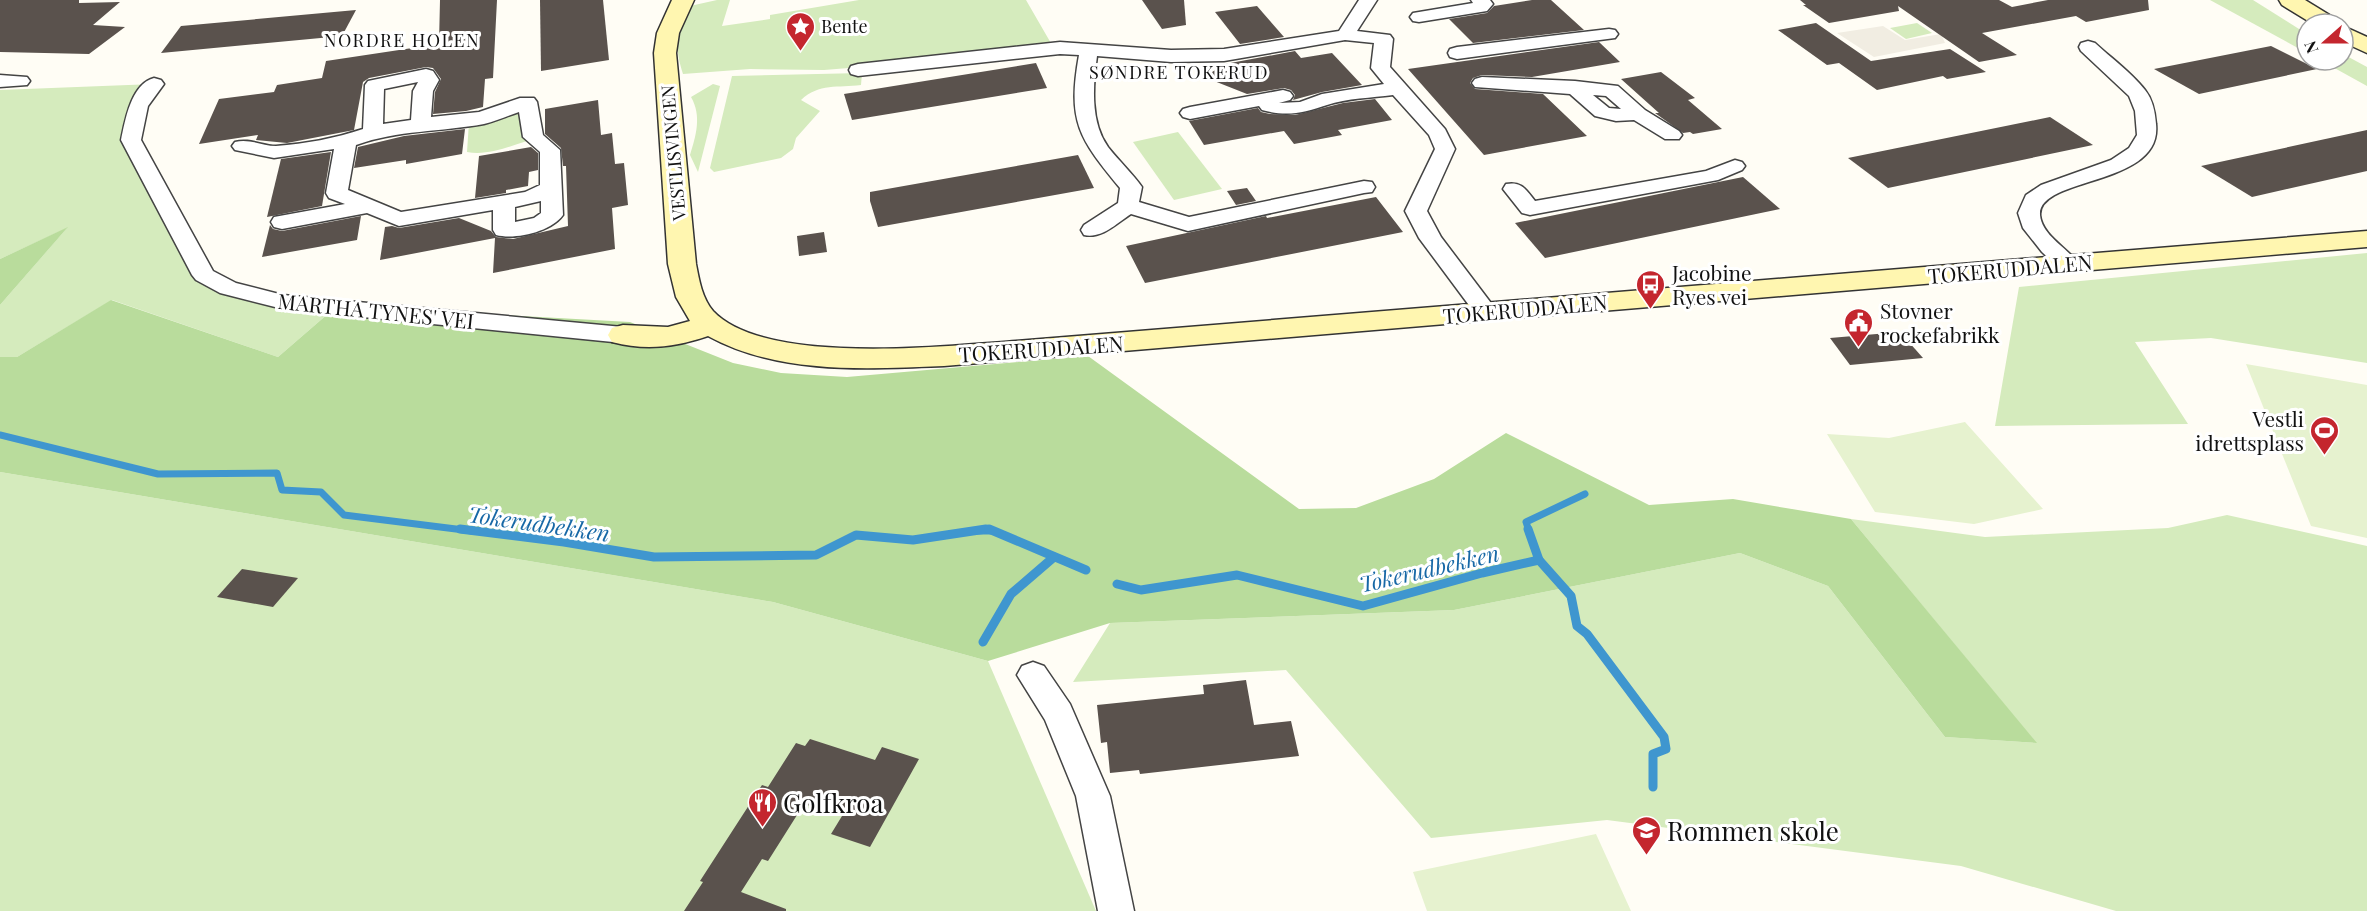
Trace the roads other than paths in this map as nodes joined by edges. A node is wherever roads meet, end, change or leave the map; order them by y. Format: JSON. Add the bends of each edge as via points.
{"nodes":[{"id":1,"x":683,"y":0,"type":"edge"},
{"id":2,"x":1368,"y":0,"type":"edge"},
{"id":3,"x":1480,"y":0,"type":"edge"},
{"id":4,"x":2290,"y":0,"type":"edge"},
{"id":5,"x":2309,"y":12,"type":"edge"},
{"id":6,"x":1419,"y":17,"type":"dead end"},
{"id":7,"x":1608,"y":34,"type":"dead end"},
{"id":8,"x":1345,"y":35,"type":"junction"},
{"id":9,"x":2088,"y":47,"type":"dead end"},
{"id":10,"x":1089,"y":51,"type":"junction"},
{"id":11,"x":1456,"y":53,"type":"dead end"},
{"id":12,"x":858,"y":70,"type":"dead end"},
{"id":13,"x":0,"y":81,"type":"edge"},
{"id":14,"x":21,"y":81,"type":"dead end"},
{"id":15,"x":1482,"y":83,"type":"dead end"},
{"id":16,"x":154,"y":84,"type":"dead end"},
{"id":17,"x":1398,"y":88,"type":"junction"},
{"id":18,"x":1190,"y":113,"type":"dead end"},
{"id":19,"x":421,"y":124,"type":"junction"},
{"id":20,"x":373,"y":132,"type":"junction"},
{"id":21,"x":1672,"y":135,"type":"dead end"},
{"id":22,"x":346,"y":141,"type":"junction"},
{"id":23,"x":242,"y":146,"type":"dead end"},
{"id":24,"x":1735,"y":166,"type":"dead end"},
{"id":25,"x":1364,"y":187,"type":"dead end"},
{"id":26,"x":1514,"y":189,"type":"dead end"},
{"id":27,"x":1128,"y":206,"type":"junction"},
{"id":28,"x":367,"y":207,"type":"junction"},
{"id":29,"x":282,"y":222,"type":"dead end"},
{"id":30,"x":1092,"y":230,"type":"dead end"},
{"id":31,"x":2367,"y":239,"type":"edge"},
{"id":32,"x":2068,"y":264,"type":"junction"},
{"id":33,"x":1485,"y":311,"type":"junction"},
{"id":34,"x":703,"y":316,"type":"junction"},
{"id":35,"x":624,"y":334,"type":"joint"},
{"id":36,"x":1033,"y":675,"type":"dead end"},
{"id":37,"x":1116,"y":911,"type":"edge"}],
"edges":[{"from":1,"to":34,"type":"street","name":"VESTLISVINGEN","via":[[668,33],[665,53],[682,264],[686,290]]},
{"from":2,"to":8,"type":"street"},
{"from":3,"to":6,"type":"street","via":[[1484,4],[1481,7]]},
{"from":4,"to":5,"type":"street"},
{"from":7,"to":11,"type":"street"},
{"from":8,"to":10,"type":"street","via":[[1224,55]]},
{"from":8,"to":17,"type":"street","via":[[1383,39],[1380,68]]},
{"from":9,"to":32,"type":"street","via":[[2139,95],[2149,122],[2148,137],[2142,149],[2121,164],[2047,191],[2031,202],[2029,212],[2035,231]]},
{"from":10,"to":12,"type":"street","via":[[1055,48]]},
{"from":10,"to":27,"type":"street","via":[[1084,101],[1088,123],[1094,140],[1131,187]]},
{"from":13,"to":14,"type":"street"},
{"from":15,"to":21,"type":"street","via":[[1575,87],[1604,114],[1638,114]]},
{"from":16,"to":35,"type":"street","name":"MARTHA TYNES' VEI","via":[[138,106],[130,140],[204,275],[228,288],[283,302]]},
{"from":17,"to":18,"type":"street","via":[[1283,110],[1269,106],[1266,99]]},
{"from":17,"to":33,"type":"street","via":[[1438,133],[1445,149],[1416,211],[1427,233]]},
{"from":19,"to":20,"type":"street"},
{"from":19,"to":20,"type":"street","via":[[423,92],[429,80],[426,75],[375,85]]},
{"from":19,"to":28,"type":"street","via":[[482,118],[527,102],[532,137],[550,150],[552,215],[541,224],[504,230],[504,203],[399,219]]},
{"from":20,"to":22,"type":"street"},
{"from":22,"to":23,"type":"street","via":[[274,152]]},
{"from":22,"to":28,"type":"street","via":[[337,193]]},
{"from":24,"to":26,"type":"street","via":[[1711,176],[1530,208]]},
{"from":25,"to":27,"type":"street","via":[[1188,224]]},
{"from":27,"to":30,"type":"street"},
{"from":28,"to":29,"type":"street"},
{"from":31,"to":32,"type":"street","name":"TOKERUDDALEN"},
{"from":32,"to":33,"type":"street","name":"TOKERUDDALEN"},
{"from":33,"to":34,"type":"street","name":"TOKERUDDALEN","via":[[914,356],[789,352],[744,342]]},
{"from":34,"to":35,"type":"street","via":[[678,337],[651,340]]},
{"from":36,"to":37,"type":"street","via":[[1059,714],[1093,796]]}]}
